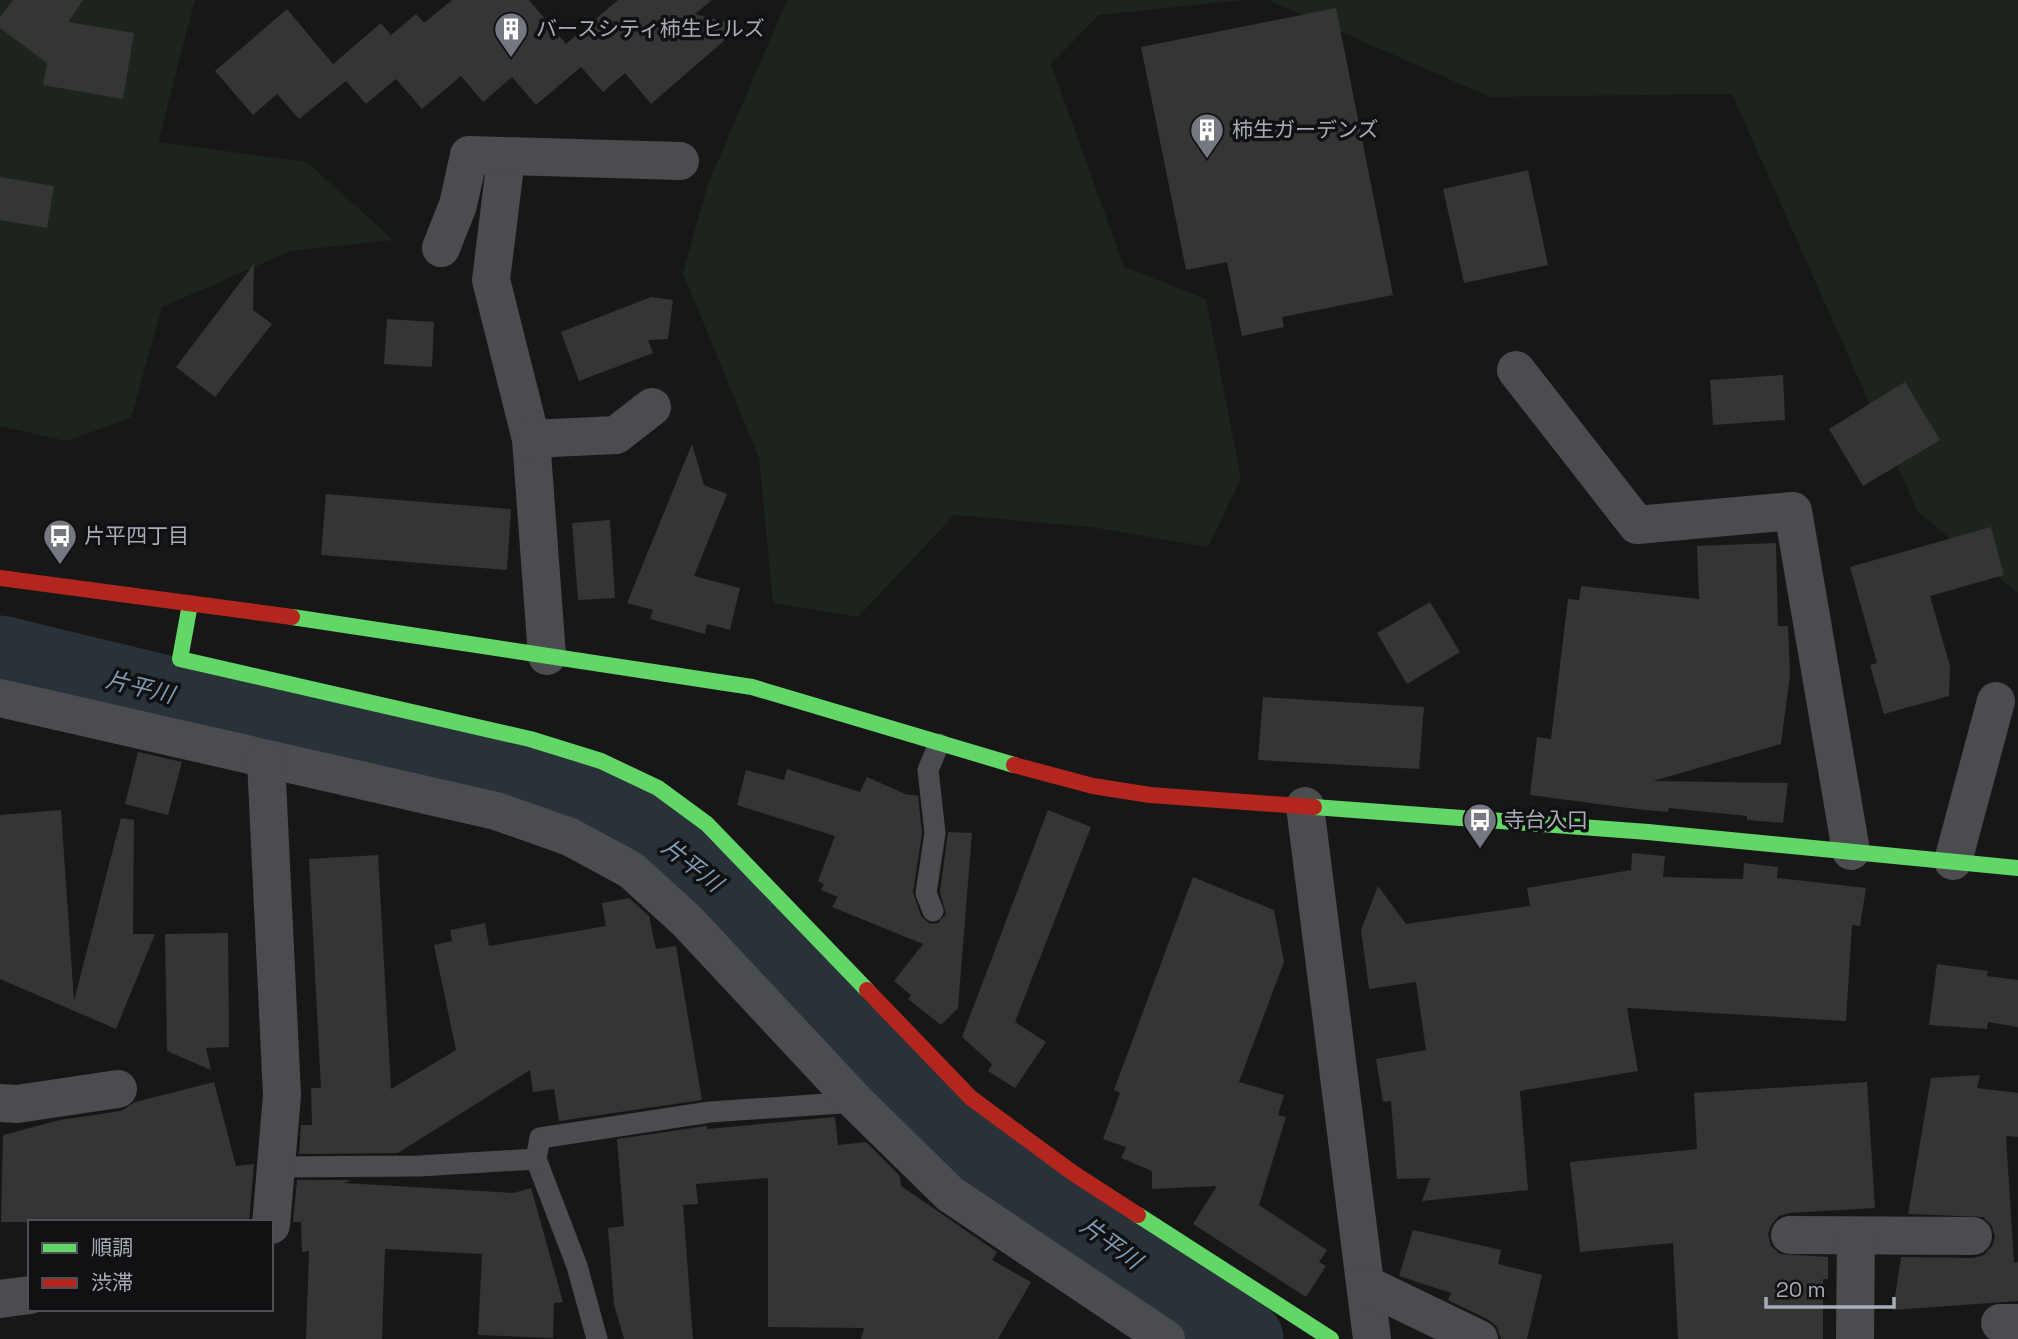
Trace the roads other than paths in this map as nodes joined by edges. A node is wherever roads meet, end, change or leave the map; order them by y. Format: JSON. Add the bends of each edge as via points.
{"nodes":[{"id":1,"x":506,"y":158,"type":"junction"},
{"id":2,"x":680,"y":161,"type":"dead end"},
{"id":3,"x":441,"y":248,"type":"dead end"},
{"id":4,"x":1516,"y":370,"type":"dead end"},
{"id":5,"x":652,"y":407,"type":"dead end"},
{"id":6,"x":531,"y":439,"type":"junction"},
{"id":7,"x":0,"y":578,"type":"edge"},
{"id":8,"x":190,"y":604,"type":"junction"},
{"id":9,"x":547,"y":656,"type":"junction"},
{"id":10,"x":0,"y":698,"type":"edge"},
{"id":11,"x":1996,"y":701,"type":"dead end"},
{"id":12,"x":939,"y":744,"type":"junction"},
{"id":13,"x":266,"y":760,"type":"junction"},
{"id":14,"x":1305,"y":806,"type":"junction"},
{"id":15,"x":1850,"y":851,"type":"junction"},
{"id":16,"x":1953,"y":861,"type":"junction"},
{"id":17,"x":2018,"y":868,"type":"edge"},
{"id":18,"x":933,"y":911,"type":"dead end"},
{"id":19,"x":118,"y":1089,"type":"dead end"},
{"id":20,"x":856,"y":1102,"type":"junction"},
{"id":21,"x":0,"y":1103,"type":"edge"},
{"id":22,"x":536,"y":1159,"type":"junction"},
{"id":23,"x":276,"y":1167,"type":"junction"},
{"id":24,"x":271,"y":1220,"type":"edge"},
{"id":25,"x":1790,"y":1235,"type":"dead end"},
{"id":26,"x":1856,"y":1236,"type":"junction"},
{"id":27,"x":1973,"y":1236,"type":"dead end"},
{"id":28,"x":1367,"y":1285,"type":"junction"},
{"id":29,"x":28,"y":1295,"type":"edge"},
{"id":30,"x":0,"y":1299,"type":"edge"},
{"id":31,"x":597,"y":1339,"type":"edge"},
{"id":32,"x":1166,"y":1339,"type":"edge"},
{"id":33,"x":1331,"y":1339,"type":"edge"},
{"id":34,"x":1372,"y":1339,"type":"edge"},
{"id":35,"x":1479,"y":1339,"type":"edge"},
{"id":36,"x":1855,"y":1339,"type":"edge"}],
"edges":[{"from":1,"to":2,"type":"street"},
{"from":1,"to":3,"type":"street","via":[[469,155],[458,205]]},
{"from":1,"to":6,"type":"street","via":[[491,280]]},
{"from":4,"to":15,"type":"street","via":[[1637,525],[1793,511]]},
{"from":5,"to":6,"type":"street","via":[[616,435]]},
{"from":6,"to":9,"type":"street"},
{"from":7,"to":8,"type":"main road"},
{"from":8,"to":9,"type":"main road"},
{"from":8,"to":33,"type":"main road","via":[[180,659],[530,739],[601,761],[658,788],[707,824],[971,1098],[1073,1173]]},
{"from":9,"to":12,"type":"main road","via":[[752,687]]},
{"from":10,"to":13,"type":"street"},
{"from":11,"to":16,"type":"street"},
{"from":12,"to":14,"type":"main road","via":[[1093,786]]},
{"from":12,"to":18,"type":"lane","via":[[928,770],[934,833],[926,894]]},
{"from":13,"to":20,"type":"street","via":[[496,811],[570,837],[631,870],[687,921]]},
{"from":13,"to":23,"type":"street","via":[[282,1095]]},
{"from":14,"to":15,"type":"main road"},
{"from":14,"to":28,"type":"street"},
{"from":15,"to":16,"type":"main road"},
{"from":16,"to":17,"type":"main road"},
{"from":19,"to":21,"type":"street"},
{"from":20,"to":22,"type":"lane","via":[[710,1112],[540,1138]]},
{"from":20,"to":32,"type":"street","via":[[950,1194]]},
{"from":22,"to":23,"type":"lane"},
{"from":22,"to":31,"type":"lane","via":[[577,1266]]},
{"from":23,"to":24,"type":"street"},
{"from":25,"to":26,"type":"street"},
{"from":26,"to":27,"type":"street"},
{"from":26,"to":36,"type":"street"},
{"from":28,"to":34,"type":"street"},
{"from":28,"to":35,"type":"street"},
{"from":29,"to":30,"type":"street"}]}
